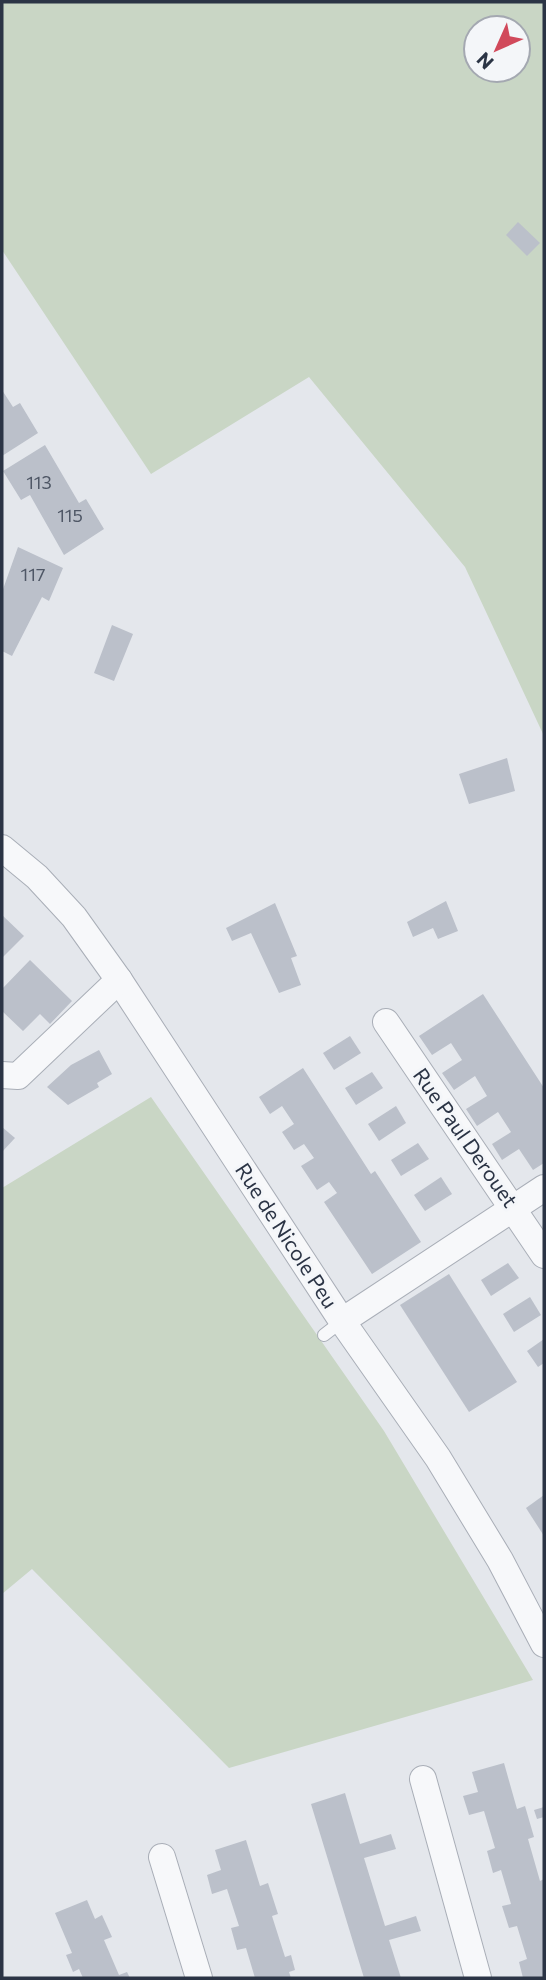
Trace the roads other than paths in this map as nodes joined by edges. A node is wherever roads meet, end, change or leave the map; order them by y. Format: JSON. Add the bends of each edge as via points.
{"nodes":[{"id":1,"x":2,"y":848,"type":"edge"},
{"id":2,"x":119,"y":980,"type":"junction"},
{"id":3,"x":386,"y":1021,"type":"dead end"},
{"id":4,"x":2,"y":1075,"type":"edge"},
{"id":5,"x":544,"y":1188,"type":"edge"},
{"id":6,"x":513,"y":1208,"type":"junction"},
{"id":7,"x":544,"y":1255,"type":"edge"},
{"id":8,"x":333,"y":1328,"type":"junction"},
{"id":9,"x":544,"y":1644,"type":"edge"},
{"id":10,"x":423,"y":1779,"type":"dead end"},
{"id":11,"x":162,"y":1857,"type":"dead end"},
{"id":12,"x":199,"y":1978,"type":"edge"},
{"id":13,"x":478,"y":1978,"type":"edge"}],
"edges":[{"from":1,"to":2,"type":"street","name":"Rue de Nicole Peu","via":[[74,917]]},
{"from":2,"to":4,"type":"street","via":[[18,1076]]},
{"from":2,"to":8,"type":"street","name":"Rue de Nicole Peu"},
{"from":3,"to":6,"type":"street","name":"Rue Paul Derouet"},
{"from":5,"to":6,"type":"street"},
{"from":6,"to":7,"type":"street","name":"Rue Paul Derouet"},
{"from":6,"to":8,"type":"street"},
{"from":8,"to":9,"type":"street","name":"Rue de Nicole Peu","via":[[438,1458]]},
{"from":10,"to":13,"type":"street"},
{"from":11,"to":12,"type":"street"}]}
